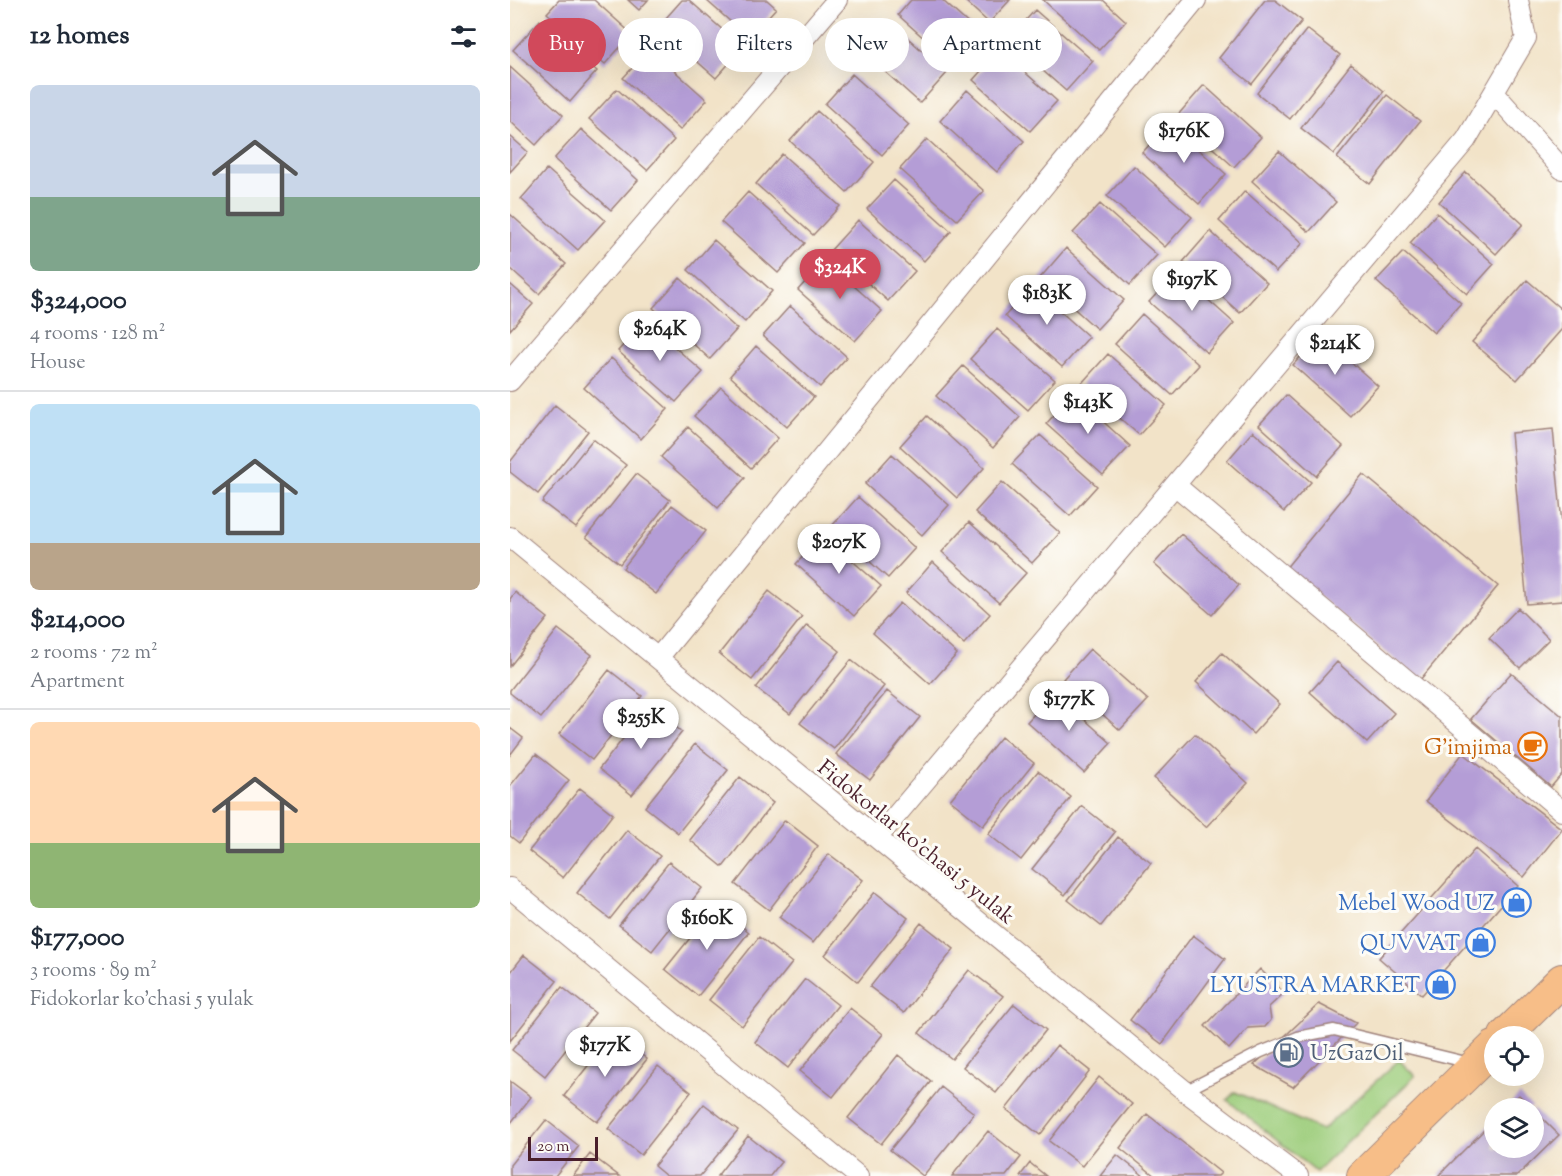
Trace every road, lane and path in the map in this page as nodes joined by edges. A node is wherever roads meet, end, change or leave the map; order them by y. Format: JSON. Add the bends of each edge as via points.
{"nodes":[{"id":1,"x":837,"y":0,"type":"edge"},
{"id":2,"x":1196,"y":0,"type":"edge"},
{"id":3,"x":1518,"y":0,"type":"edge"},
{"id":4,"x":1494,"y":93,"type":"junction"},
{"id":5,"x":1562,"y":169,"type":"edge"},
{"id":6,"x":510,"y":381,"type":"edge"},
{"id":7,"x":1175,"y":485,"type":"junction"},
{"id":8,"x":510,"y":537,"type":"edge"},
{"id":9,"x":658,"y":658,"type":"junction"},
{"id":10,"x":1562,"y":811,"type":"edge"},
{"id":11,"x":877,"y":838,"type":"junction"},
{"id":12,"x":510,"y":888,"type":"edge"},
{"id":13,"x":1562,"y":980,"type":"edge"},
{"id":14,"x":1514,"y":1026,"type":"edge"},
{"id":15,"x":1484,"y":1056,"type":"edge"},
{"id":16,"x":1484,"y":1057,"type":"edge"},
{"id":17,"x":1185,"y":1091,"type":"junction"},
{"id":18,"x":858,"y":1176,"type":"edge"},
{"id":19,"x":1298,"y":1176,"type":"edge"},
{"id":20,"x":1363,"y":1176,"type":"edge"}],
"edges":[{"from":1,"to":6,"type":"street"},
{"from":2,"to":9,"type":"street"},
{"from":3,"to":4,"type":"street","via":[[1526,38]]},
{"from":4,"to":5,"type":"street"},
{"from":4,"to":7,"type":"street","via":[[1466,140]]},
{"from":7,"to":10,"type":"street"},
{"from":7,"to":11,"type":"street"},
{"from":8,"to":9,"type":"street","name":"Fidokorlar ko'chasi 5 yulak"},
{"from":9,"to":11,"type":"street","name":"Fidokorlar ko'chasi 5 yulak"},
{"from":11,"to":17,"type":"street","name":"Fidokorlar ko'chasi 5 yulak"},
{"from":12,"to":18,"type":"street"},
{"from":13,"to":14,"type":"main road"},
{"from":15,"to":17,"type":"lane","via":[[1334,1030],[1289,1040]]},
{"from":16,"to":20,"type":"main road"},
{"from":17,"to":19,"type":"street","name":"Fidokorlar ko'chasi 5 yulak"}]}
